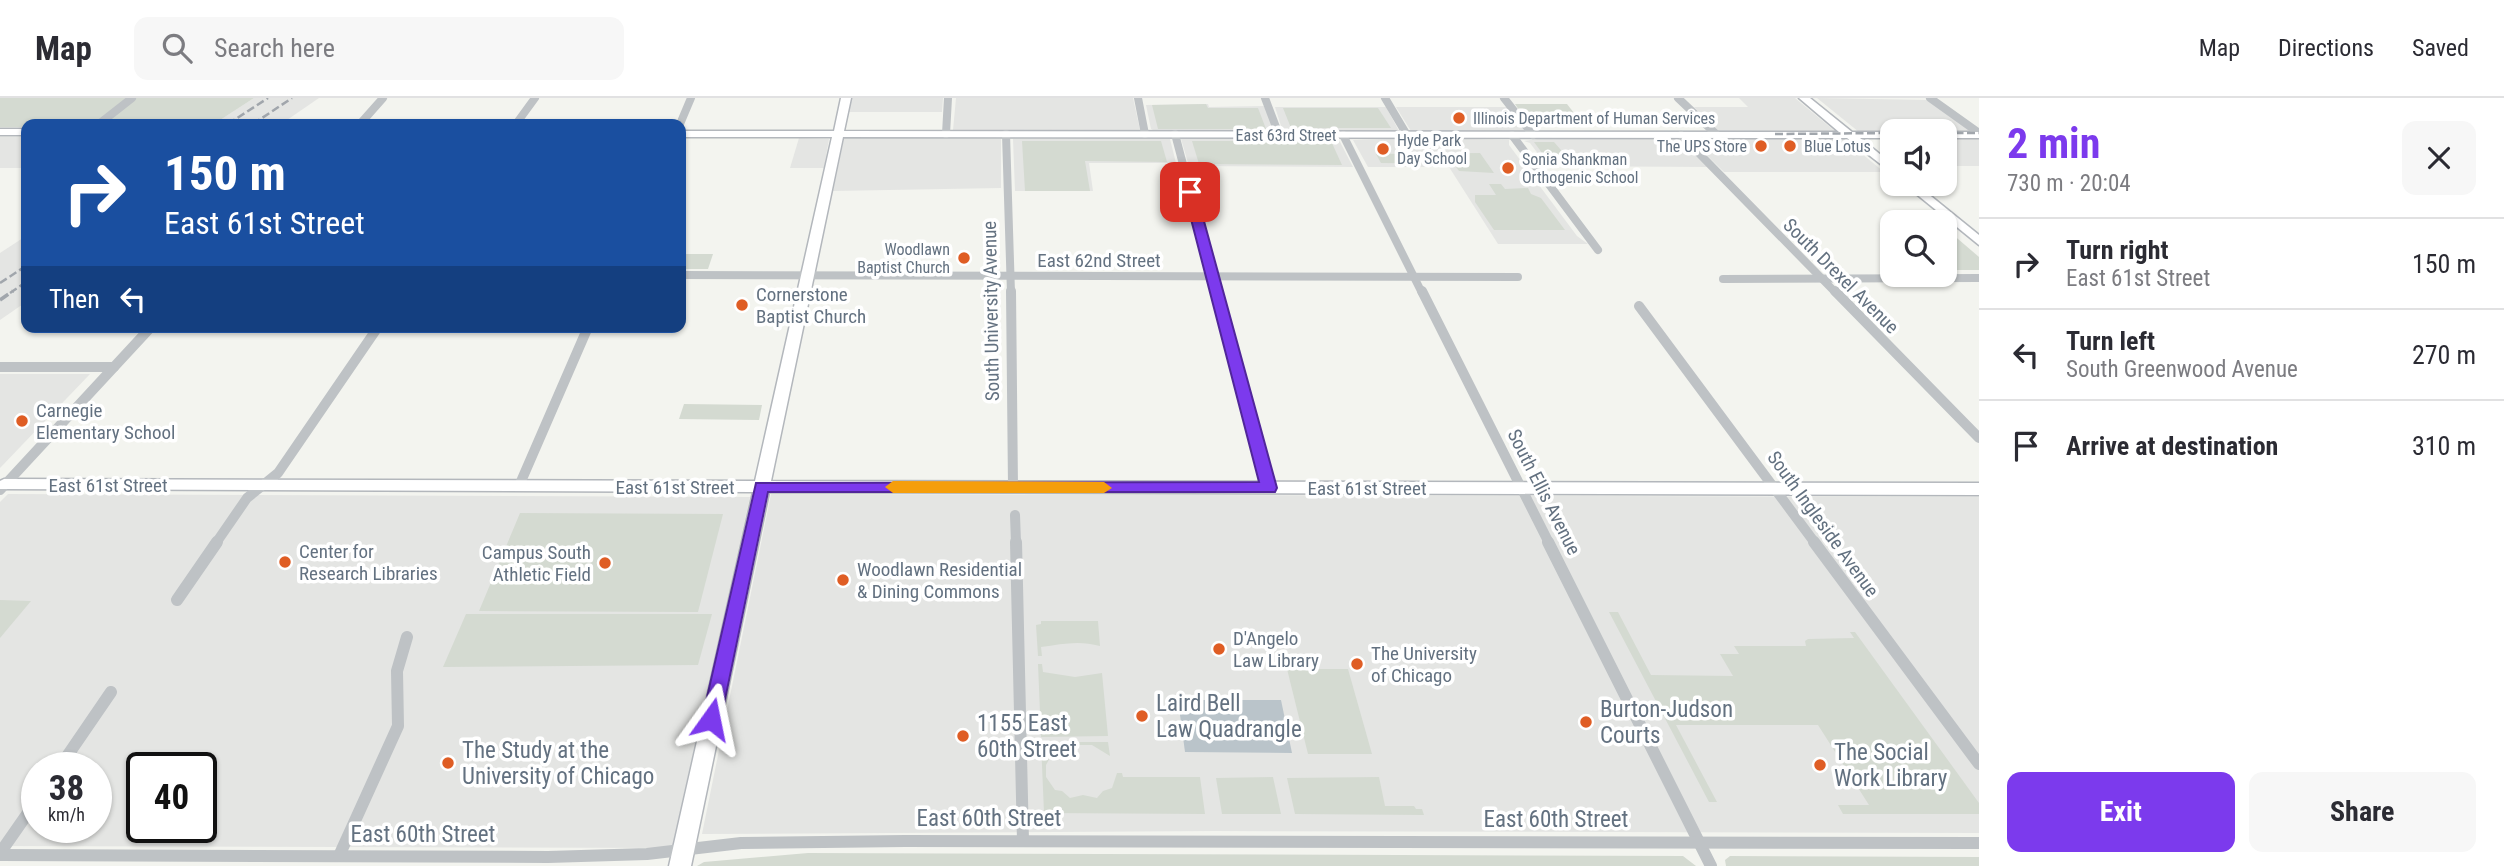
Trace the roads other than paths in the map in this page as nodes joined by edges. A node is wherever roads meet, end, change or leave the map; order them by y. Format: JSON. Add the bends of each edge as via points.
{"nodes":[{"id":1,"x":132,"y":98,"type":"edge"},
{"id":2,"x":383,"y":98,"type":"edge"},
{"id":3,"x":535,"y":98,"type":"edge"},
{"id":4,"x":691,"y":98,"type":"edge"},
{"id":5,"x":846,"y":98,"type":"edge"},
{"id":6,"x":948,"y":98,"type":"edge"},
{"id":7,"x":1138,"y":98,"type":"edge"},
{"id":8,"x":1265,"y":98,"type":"edge"},
{"id":9,"x":1385,"y":98,"type":"edge"},
{"id":10,"x":1504,"y":98,"type":"edge"},
{"id":11,"x":1678,"y":98,"type":"edge"},
{"id":12,"x":1804,"y":98,"type":"edge"},
{"id":13,"x":1930,"y":98,"type":"edge"},
{"id":14,"x":105,"y":119,"type":"edge"},
{"id":15,"x":364,"y":119,"type":"edge"},
{"id":16,"x":520,"y":119,"type":"edge"},
{"id":17,"x":682,"y":119,"type":"edge"},
{"id":18,"x":0,"y":132,"type":"edge"},
{"id":19,"x":21,"y":132,"type":"edge"},
{"id":20,"x":686,"y":134,"type":"edge"},
{"id":21,"x":838,"y":134,"type":"junction"},
{"id":22,"x":946,"y":134,"type":"junction"},
{"id":23,"x":1006,"y":134,"type":"junction"},
{"id":24,"x":1145,"y":134,"type":"junction"},
{"id":25,"x":1175,"y":134,"type":"junction"},
{"id":26,"x":1979,"y":134,"type":"edge"},
{"id":27,"x":1279,"y":135,"type":"junction"},
{"id":28,"x":1343,"y":135,"type":"junction"},
{"id":29,"x":1407,"y":135,"type":"junction"},
{"id":30,"x":1512,"y":135,"type":"junction"},
{"id":31,"x":1533,"y":135,"type":"junction"},
{"id":32,"x":1681,"y":135,"type":"junction"},
{"id":33,"x":1717,"y":135,"type":"junction"},
{"id":34,"x":1850,"y":135,"type":"junction"},
{"id":35,"x":1880,"y":135,"type":"edge"},
{"id":36,"x":1957,"y":135,"type":"edge"},
{"id":37,"x":1880,"y":160,"type":"edge"},
{"id":38,"x":1924,"y":196,"type":"edge"},
{"id":39,"x":1979,"y":241,"type":"edge"},
{"id":40,"x":1598,"y":250,"type":"dead end"},
{"id":41,"x":686,"y":275,"type":"edge"},
{"id":42,"x":807,"y":275,"type":"junction"},
{"id":43,"x":1011,"y":276,"type":"junction"},
{"id":44,"x":1213,"y":276,"type":"junction"},
{"id":45,"x":1413,"y":276,"type":"junction"},
{"id":46,"x":1518,"y":276,"type":"dead end"},
{"id":47,"x":1979,"y":278,"type":"edge"},
{"id":48,"x":1723,"y":279,"type":"dead end"},
{"id":49,"x":1823,"y":279,"type":"junction"},
{"id":50,"x":1639,"y":306,"type":"dead end"},
{"id":51,"x":145,"y":333,"type":"edge"},
{"id":52,"x":374,"y":333,"type":"edge"},
{"id":53,"x":585,"y":333,"type":"edge"},
{"id":54,"x":0,"y":367,"type":"edge"},
{"id":55,"x":114,"y":367,"type":"junction"},
{"id":56,"x":1979,"y":438,"type":"edge"},
{"id":57,"x":262,"y":486,"type":"junction"},
{"id":58,"x":519,"y":486,"type":"junction"},
{"id":59,"x":1,"y":487,"type":"edge"},
{"id":60,"x":762,"y":487,"type":"junction"},
{"id":61,"x":1013,"y":487,"type":"junction"},
{"id":62,"x":1269,"y":488,"type":"junction"},
{"id":63,"x":1520,"y":488,"type":"junction"},
{"id":64,"x":1775,"y":489,"type":"junction"},
{"id":65,"x":1979,"y":489,"type":"edge"},
{"id":66,"x":1014,"y":515,"type":"dead end"},
{"id":67,"x":177,"y":600,"type":"dead end"},
{"id":68,"x":407,"y":637,"type":"dead end"},
{"id":69,"x":111,"y":692,"type":"dead end"},
{"id":70,"x":70,"y":752,"type":"edge"},
{"id":71,"x":1979,"y":764,"type":"edge"},
{"id":72,"x":21,"y":823,"type":"edge"},
{"id":73,"x":1023,"y":841,"type":"junction"},
{"id":74,"x":1699,"y":842,"type":"junction"},
{"id":75,"x":1979,"y":843,"type":"edge"},
{"id":76,"x":683,"y":849,"type":"junction"},
{"id":77,"x":0,"y":854,"type":"edge"},
{"id":78,"x":339,"y":856,"type":"junction"},
{"id":79,"x":680,"y":866,"type":"edge"},
{"id":80,"x":1711,"y":866,"type":"edge"}],
"edges":[{"from":1,"to":14,"type":"street"},
{"from":2,"to":15,"type":"street"},
{"from":3,"to":16,"type":"street"},
{"from":4,"to":17,"type":"street"},
{"from":5,"to":21,"type":"street"},
{"from":6,"to":22,"type":"street"},
{"from":7,"to":24,"type":"street"},
{"from":8,"to":27,"type":"street"},
{"from":9,"to":29,"type":"street"},
{"from":10,"to":31,"type":"street"},
{"from":11,"to":33,"type":"street"},
{"from":12,"to":34,"type":"street"},
{"from":13,"to":26,"type":"street"},
{"from":18,"to":19,"type":"street"},
{"from":20,"to":21,"type":"street","name":"East 63rd Street"},
{"from":21,"to":22,"type":"street","name":"East 63rd Street"},
{"from":21,"to":42,"type":"street"},
{"from":22,"to":23,"type":"street","name":"East 63rd Street"},
{"from":23,"to":24,"type":"street","name":"East 63rd Street"},
{"from":23,"to":43,"type":"street","name":"South University Avenue"},
{"from":24,"to":25,"type":"street","name":"East 63rd Street"},
{"from":25,"to":27,"type":"street","name":"East 63rd Street"},
{"from":25,"to":44,"type":"street"},
{"from":26,"to":36,"type":"street"},
{"from":27,"to":28,"type":"street","name":"East 63rd Street"},
{"from":28,"to":29,"type":"street","name":"East 63rd Street"},
{"from":28,"to":45,"type":"street","name":"South Ellis Avenue"},
{"from":29,"to":30,"type":"street","name":"East 63rd Street"},
{"from":30,"to":31,"type":"street","name":"East 63rd Street"},
{"from":30,"to":40,"type":"street"},
{"from":31,"to":32,"type":"street","name":"East 63rd Street"},
{"from":32,"to":33,"type":"street","name":"East 63rd Street"},
{"from":32,"to":49,"type":"street","name":"South Drexel Avenue"},
{"from":33,"to":34,"type":"street","name":"East 63rd Street"},
{"from":34,"to":35,"type":"street","name":"East 63rd Street"},
{"from":34,"to":37,"type":"street"},
{"from":38,"to":39,"type":"street"},
{"from":41,"to":42,"type":"street","name":"East 62nd Street"},
{"from":42,"to":43,"type":"street","name":"East 62nd Street"},
{"from":42,"to":60,"type":"street"},
{"from":43,"to":44,"type":"street","name":"East 62nd Street"},
{"from":43,"to":61,"type":"street","name":"South University Avenue"},
{"from":44,"to":45,"type":"street","name":"East 62nd Street"},
{"from":44,"to":62,"type":"street"},
{"from":45,"to":46,"type":"street","name":"East 62nd Street"},
{"from":45,"to":63,"type":"street","name":"South Ellis Avenue"},
{"from":47,"to":49,"type":"street"},
{"from":48,"to":49,"type":"street"},
{"from":49,"to":56,"type":"street","name":"South Drexel Avenue"},
{"from":50,"to":64,"type":"street","name":"South Ingleside Avenue"},
{"from":51,"to":55,"type":"street"},
{"from":52,"to":57,"type":"street","via":[[278,473]]},
{"from":53,"to":58,"type":"street"},
{"from":54,"to":55,"type":"street"},
{"from":55,"to":59,"type":"street"},
{"from":57,"to":58,"type":"street","name":"East 61st Street"},
{"from":57,"to":59,"type":"street","name":"East 61st Street"},
{"from":57,"to":67,"type":"street","via":[[247,498]]},
{"from":58,"to":60,"type":"street","name":"East 61st Street"},
{"from":60,"to":61,"type":"street","name":"East 61st Street"},
{"from":60,"to":76,"type":"street"},
{"from":61,"to":62,"type":"street","name":"East 61st Street"},
{"from":62,"to":63,"type":"street","name":"East 61st Street"},
{"from":63,"to":64,"type":"street","name":"East 61st Street"},
{"from":63,"to":74,"type":"street","name":"South Ellis Avenue"},
{"from":64,"to":65,"type":"street","name":"East 61st Street"},
{"from":64,"to":71,"type":"street","name":"South Ingleside Avenue"},
{"from":66,"to":73,"type":"street"},
{"from":68,"to":78,"type":"street","via":[[397,656],[398,726]]},
{"from":69,"to":70,"type":"street"},
{"from":72,"to":77,"type":"street"},
{"from":73,"to":74,"type":"street","name":"East 60th Street"},
{"from":73,"to":76,"type":"street","name":"East 60th Street","via":[[741,843]]},
{"from":74,"to":75,"type":"street","name":"East 60th Street"},
{"from":74,"to":80,"type":"street","name":"South Ellis Avenue"},
{"from":76,"to":78,"type":"street","name":"East 60th Street","via":[[560,857]]},
{"from":76,"to":79,"type":"street"},
{"from":77,"to":78,"type":"street","name":"East 60th Street"}]}
